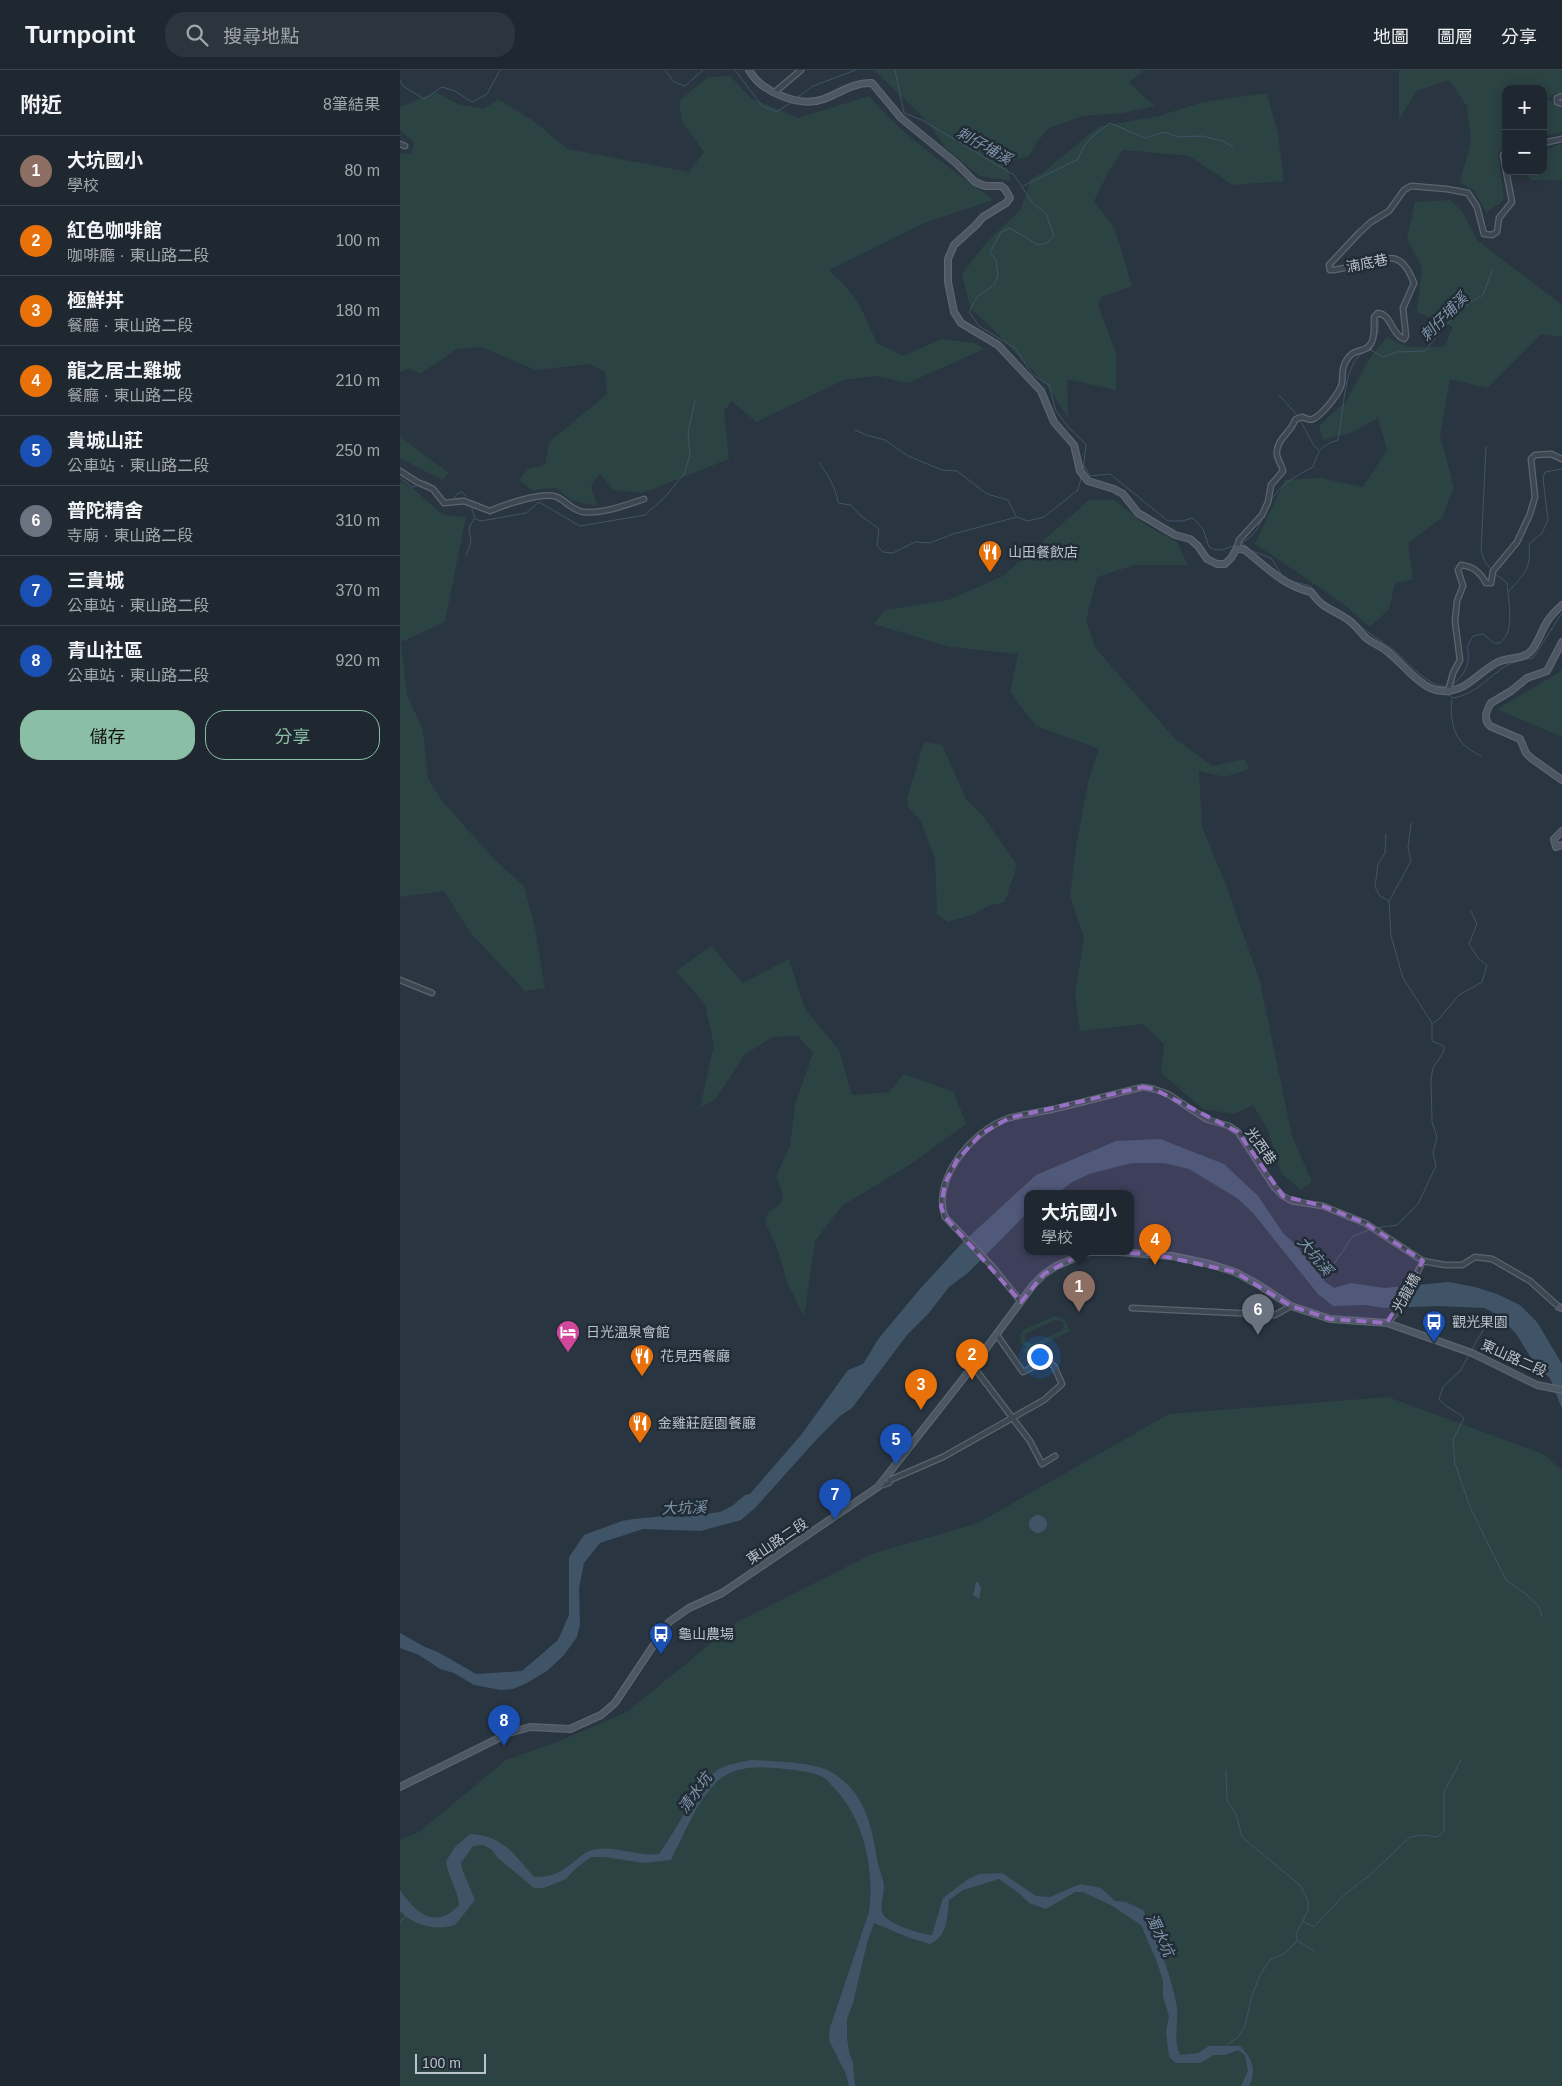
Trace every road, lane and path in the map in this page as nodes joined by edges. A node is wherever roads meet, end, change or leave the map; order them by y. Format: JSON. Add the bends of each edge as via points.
{"nodes":[{"id":1,"x":749,"y":70,"type":"edge"},
{"id":2,"x":801,"y":70,"type":"edge"},
{"id":3,"x":775,"y":92,"type":"junction"},
{"id":4,"x":1562,"y":96,"type":"edge"},
{"id":5,"x":1562,"y":104,"type":"edge"},
{"id":6,"x":1562,"y":139,"type":"edge"},
{"id":7,"x":1547,"y":142,"type":"edge"},
{"id":8,"x":1507,"y":175,"type":"edge"},
{"id":9,"x":1562,"y":459,"type":"edge"},
{"id":10,"x":400,"y":471,"type":"edge"},
{"id":11,"x":644,"y":499,"type":"dead end"},
{"id":12,"x":1238,"y":548,"type":"junction"},
{"id":13,"x":1562,"y":605,"type":"edge"},
{"id":14,"x":1562,"y":642,"type":"edge"},
{"id":15,"x":1448,"y":692,"type":"junction"},
{"id":16,"x":1562,"y":780,"type":"edge"},
{"id":17,"x":1562,"y":831,"type":"edge"},
{"id":18,"x":1562,"y":845,"type":"edge"},
{"id":19,"x":400,"y":980,"type":"edge"},
{"id":20,"x":432,"y":993,"type":"dead end"},
{"id":21,"x":1134,"y":1253,"type":"edge"},
{"id":22,"x":1082,"y":1255,"type":"edge"},
{"id":23,"x":1424,"y":1261,"type":"junction"},
{"id":24,"x":1021,"y":1302,"type":"junction"},
{"id":25,"x":1291,"y":1306,"type":"junction"},
{"id":26,"x":1132,"y":1308,"type":"dead end"},
{"id":27,"x":1561,"y":1308,"type":"edge"},
{"id":28,"x":1387,"y":1324,"type":"junction"},
{"id":29,"x":997,"y":1334,"type":"junction"},
{"id":30,"x":973,"y":1366,"type":"junction"},
{"id":31,"x":1562,"y":1390,"type":"edge"},
{"id":32,"x":1012,"y":1418,"type":"junction"},
{"id":33,"x":1055,"y":1456,"type":"dead end"},
{"id":34,"x":878,"y":1486,"type":"junction"},
{"id":35,"x":400,"y":1787,"type":"edge"}],
"edges":[{"from":1,"to":3,"type":"street","via":[[761,84]]},
{"from":2,"to":3,"type":"street"},
{"from":3,"to":12,"type":"street","via":[[797,100],[823,100],[862,82],[872,83],[901,118],[975,182],[1005,189],[1010,198],[1006,203],[982,217],[954,245],[948,258],[948,282],[954,312],[961,323],[998,345],[1042,390],[1054,422],[1074,445],[1080,471],[1088,481],[1123,494],[1138,513],[1175,535],[1190,539],[1207,559],[1217,564],[1225,564]]},
{"from":4,"to":5,"type":"street","via":[[1557,98],[1557,102]]},
{"from":6,"to":7,"type":"street"},
{"from":8,"to":12,"type":"street","name":"湳底巷","via":[[1512,202],[1499,218],[1497,232],[1492,235],[1484,234],[1477,207],[1468,193],[1411,186],[1404,190],[1389,211],[1371,222],[1329,265],[1333,270],[1392,257],[1404,263],[1414,282],[1403,308],[1406,336],[1404,339],[1399,337],[1383,314],[1378,313],[1374,317],[1374,336],[1368,346],[1352,353],[1346,362],[1341,373],[1342,384],[1331,402],[1314,419],[1302,417],[1296,420],[1280,441],[1277,455],[1283,471],[1271,485],[1262,515],[1239,540]]},
{"from":9,"to":15,"type":"street","via":[[1551,454],[1535,455],[1532,459],[1534,497],[1530,514],[1517,542],[1493,571],[1492,583],[1486,583],[1478,571],[1466,566],[1461,565],[1458,570],[1463,586],[1457,601],[1455,621],[1460,660]]},
{"from":10,"to":11,"type":"street","via":[[432,489],[444,503],[464,501],[490,511],[505,504],[542,496],[557,497],[582,512],[606,510]]},
{"from":12,"to":15,"type":"street","via":[[1282,580],[1297,589],[1311,592],[1319,603],[1345,617],[1418,681],[1440,692]]},
{"from":13,"to":15,"type":"street","via":[[1547,621],[1529,653],[1500,662],[1464,686]]},
{"from":14,"to":16,"type":"street","via":[[1547,672],[1527,678],[1491,703],[1486,717],[1490,726],[1520,739],[1531,758]]},
{"from":17,"to":18,"type":"street","via":[[1554,839],[1556,847]]},
{"from":19,"to":20,"type":"street"},
{"from":21,"to":25,"type":"street","name":"東山路二段","via":[[1172,1256],[1210,1264],[1243,1276]]},
{"from":22,"to":24,"type":"street","name":"東山路二段","via":[[1044,1274]]},
{"from":23,"to":24,"type":"street","name":"光西巷","via":[[1366,1223],[1323,1206],[1292,1201],[1283,1196],[1238,1132],[1206,1119],[1168,1094],[1143,1087],[1009,1118],[981,1134],[949,1174],[941,1207],[945,1217]]},
{"from":23,"to":27,"type":"street","name":"光西巷","via":[[1462,1265],[1475,1257],[1492,1258],[1530,1282]]},
{"from":23,"to":28,"type":"street","name":"光龍橋","via":[[1399,1310]]},
{"from":24,"to":29,"type":"street","name":"東山路二段"},
{"from":25,"to":26,"type":"street","via":[[1275,1315]]},
{"from":25,"to":28,"type":"street","name":"東山路二段","via":[[1330,1319]]},
{"from":28,"to":31,"type":"street","name":"東山路二段","via":[[1472,1353],[1537,1385]]},
{"from":29,"to":30,"type":"street","name":"東山路二段"},
{"from":29,"to":32,"type":"street","via":[[1023,1372],[1046,1360],[1054,1366],[1062,1384],[1044,1400]]},
{"from":30,"to":32,"type":"street"},
{"from":30,"to":34,"type":"street","name":"東山路二段"},
{"from":32,"to":33,"type":"street","via":[[1030,1441],[1042,1464]]},
{"from":32,"to":34,"type":"street","via":[[943,1457]]},
{"from":34,"to":35,"type":"street","name":"東山路二段","via":[[722,1593],[689,1608],[669,1622],[614,1702],[601,1715],[570,1728],[530,1727],[509,1733]]}]}
